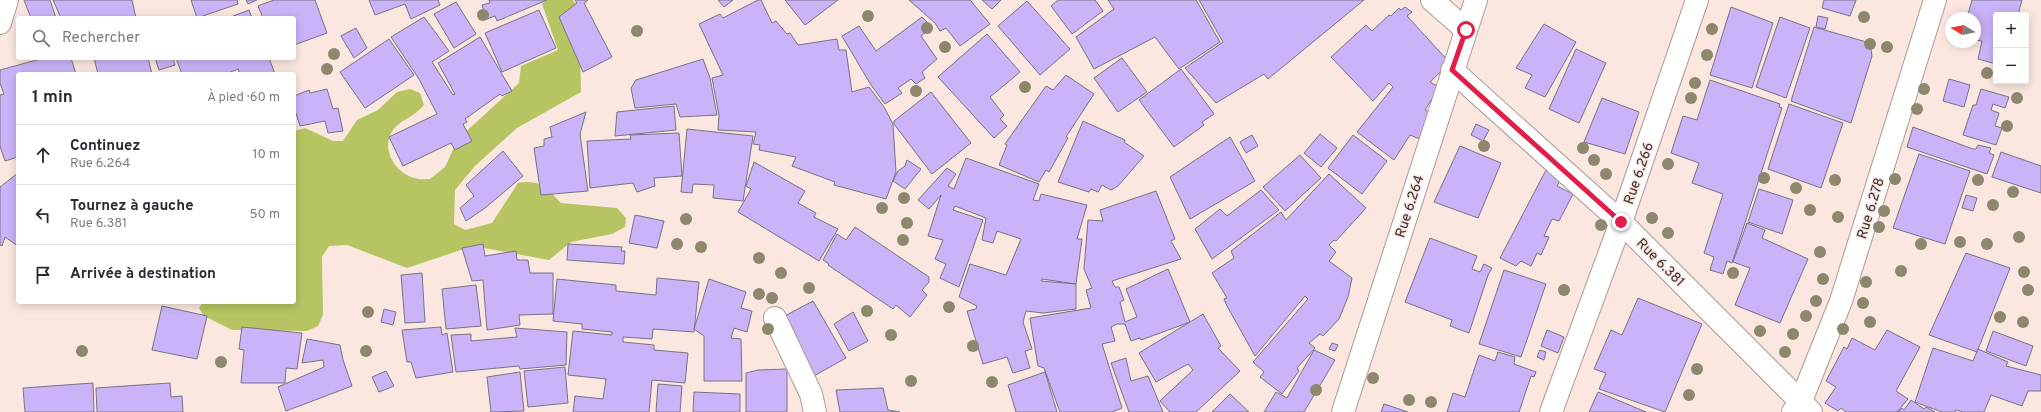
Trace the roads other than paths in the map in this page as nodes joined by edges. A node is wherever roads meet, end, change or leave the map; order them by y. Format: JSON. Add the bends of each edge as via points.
{"nodes":[{"id":1,"x":7,"y":0,"type":"edge"},
{"id":2,"x":1432,"y":0,"type":"edge"},
{"id":3,"x":1476,"y":0,"type":"edge"},
{"id":4,"x":1697,"y":0,"type":"edge"},
{"id":5,"x":1935,"y":0,"type":"edge"},
{"id":6,"x":0,"y":23,"type":"edge"},
{"id":7,"x":1466,"y":30,"type":"junction"},
{"id":8,"x":1452,"y":70,"type":"junction"},
{"id":9,"x":1621,"y":222,"type":"junction"},
{"id":10,"x":775,"y":318,"type":"dead end"},
{"id":11,"x":1801,"y":408,"type":"edge"},
{"id":12,"x":815,"y":412,"type":"edge"},
{"id":13,"x":1343,"y":412,"type":"edge"},
{"id":14,"x":1550,"y":412,"type":"edge"}],
"edges":[{"from":1,"to":6,"type":"street"},
{"from":2,"to":7,"type":"street"},
{"from":3,"to":7,"type":"street","name":"Rue 6.264"},
{"from":4,"to":9,"type":"street","name":"Rue 6.266"},
{"from":5,"to":11,"type":"street","name":"Rue 6.278","via":[[1841,301]]},
{"from":7,"to":8,"type":"street","name":"Rue 6.264"},
{"from":8,"to":9,"type":"street","name":"Rue 6.381"},
{"from":8,"to":13,"type":"street","name":"Rue 6.264"},
{"from":9,"to":11,"type":"street","name":"Rue 6.381"},
{"from":9,"to":14,"type":"street","name":"Rue 6.266"},
{"from":10,"to":12,"type":"street","via":[[811,394]]}]}
